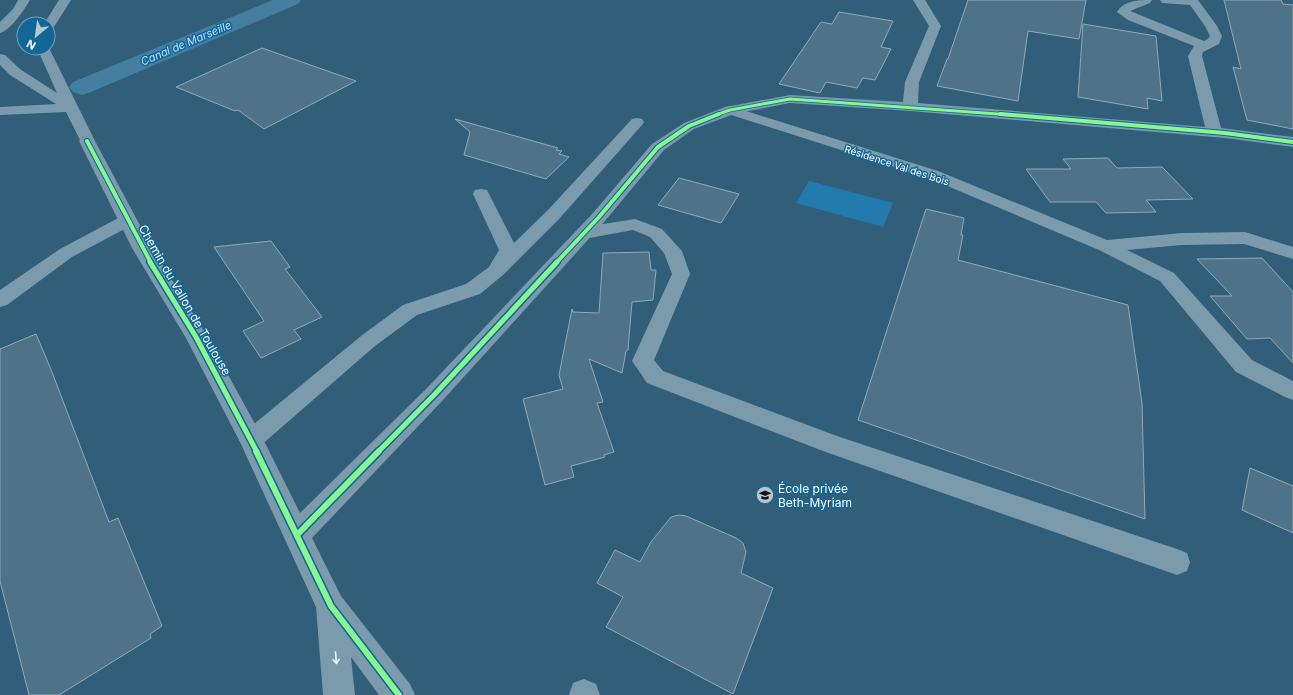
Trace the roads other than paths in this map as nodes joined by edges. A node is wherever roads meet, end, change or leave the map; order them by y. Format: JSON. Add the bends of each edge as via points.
{"nodes":[{"id":1,"x":24,"y":0,"type":"edge"},
{"id":2,"x":66,"y":0,"type":"edge"},
{"id":3,"x":919,"y":0,"type":"edge"},
{"id":4,"x":1146,"y":0,"type":"edge"},
{"id":5,"x":1166,"y":0,"type":"edge"},
{"id":6,"x":1193,"y":1,"type":"edge"},
{"id":7,"x":55,"y":16,"type":"edge"},
{"id":8,"x":0,"y":29,"type":"edge"},
{"id":9,"x":1204,"y":46,"type":"junction"},
{"id":10,"x":47,"y":56,"type":"edge"},
{"id":11,"x":0,"y":58,"type":"edge"},
{"id":12,"x":910,"y":107,"type":"junction"},
{"id":13,"x":71,"y":108,"type":"junction"},
{"id":14,"x":730,"y":110,"type":"junction"},
{"id":15,"x":0,"y":111,"type":"edge"},
{"id":16,"x":637,"y":122,"type":"dead end"},
{"id":17,"x":1214,"y":132,"type":"junction"},
{"id":18,"x":87,"y":141,"type":"joint"},
{"id":19,"x":1293,"y":142,"type":"edge"},
{"id":20,"x":481,"y":194,"type":"dead end"},
{"id":21,"x":128,"y":220,"type":"junction"},
{"id":22,"x":584,"y":233,"type":"junction"},
{"id":23,"x":1105,"y":246,"type":"junction"},
{"id":24,"x":1293,"y":254,"type":"edge"},
{"id":25,"x":496,"y":271,"type":"junction"},
{"id":26,"x":0,"y":300,"type":"edge"},
{"id":27,"x":1293,"y":391,"type":"edge"},
{"id":28,"x":251,"y":440,"type":"junction"},
{"id":29,"x":297,"y":535,"type":"junction"},
{"id":30,"x":1176,"y":562,"type":"dead end"},
{"id":31,"x":331,"y":606,"type":"junction"},
{"id":32,"x":339,"y":695,"type":"edge"},
{"id":33,"x":399,"y":695,"type":"edge"}],
"edges":[{"from":1,"to":8,"type":"lane"},
{"from":2,"to":7,"type":"lane"},
{"from":3,"to":12,"type":"street","via":[[935,26],[912,82]]},
{"from":4,"to":9,"type":"street","via":[[1125,8],[1123,12]]},
{"from":5,"to":6,"type":"street"},
{"from":6,"to":9,"type":"street","via":[[1216,36],[1214,41]]},
{"from":9,"to":17,"type":"street","via":[[1197,50],[1195,56]]},
{"from":10,"to":13,"type":"lane"},
{"from":11,"to":13,"type":"lane","via":[[15,72]]},
{"from":12,"to":14,"type":"street","via":[[790,99]]},
{"from":12,"to":17,"type":"street"},
{"from":13,"to":15,"type":"lane"},
{"from":13,"to":18,"type":"lane"},
{"from":14,"to":22,"type":"street","via":[[689,126],[658,147]]},
{"from":14,"to":23,"type":"lane","name":"Résidence Val des Bois","via":[[932,174]]},
{"from":16,"to":25,"type":"lane","via":[[554,214]]},
{"from":17,"to":19,"type":"street"},
{"from":18,"to":21,"type":"street","name":"Chemin du Vallon de Toulouse"},
{"from":20,"to":25,"type":"lane","via":[[508,250]]},
{"from":21,"to":26,"type":"lane","via":[[66,253]]},
{"from":21,"to":28,"type":"street","name":"Chemin du Vallon de Toulouse","via":[[142,248],[196,336]]},
{"from":22,"to":29,"type":"street","via":[[435,394]]},
{"from":22,"to":30,"type":"lane","via":[[635,224],[656,233],[673,251],[681,274],[643,361],[655,377],[832,444]]},
{"from":23,"to":24,"type":"lane","name":"Résidence Val des Bois","via":[[1182,239],[1245,238]]},
{"from":23,"to":27,"type":"lane","name":"Résidence Val des Bois","via":[[1167,277],[1244,366]]},
{"from":25,"to":28,"type":"lane","via":[[473,289],[410,310],[368,341]]},
{"from":28,"to":29,"type":"street","name":"Chemin du Vallon de Toulouse"},
{"from":29,"to":31,"type":"street","name":"Chemin du Vallon de Toulouse"},
{"from":31,"to":32,"type":"street","name":"Chemin du Vallon de Toulouse","one_way":true},
{"from":31,"to":33,"type":"street","name":"Chemin du Vallon de Toulouse"}]}
